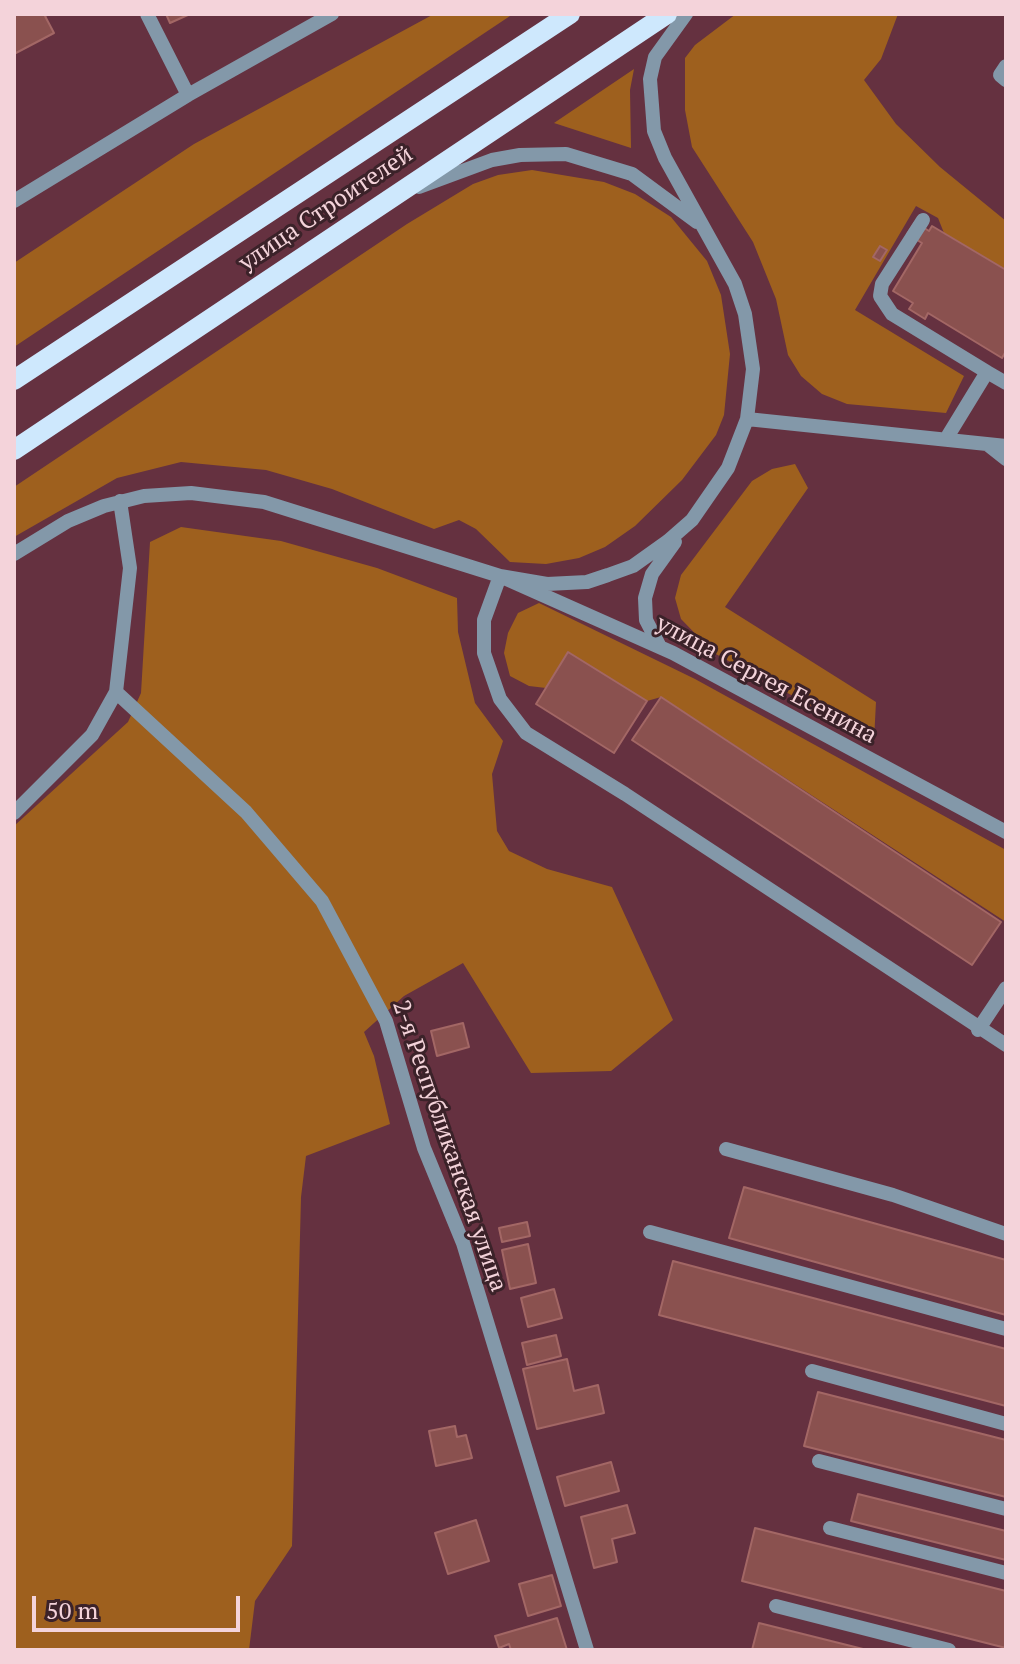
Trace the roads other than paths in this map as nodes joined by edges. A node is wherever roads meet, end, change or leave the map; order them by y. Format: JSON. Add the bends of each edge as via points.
{"nodes":[{"id":1,"x":147,"y":14,"type":"edge"},
{"id":2,"x":332,"y":14,"type":"edge"},
{"id":3,"x":570,"y":14,"type":"edge"},
{"id":4,"x":667,"y":14,"type":"edge"},
{"id":5,"x":686,"y":14,"type":"edge"},
{"id":6,"x":1006,"y":66,"type":"edge"},
{"id":7,"x":1006,"y":80,"type":"edge"},
{"id":8,"x":188,"y":95,"type":"junction"},
{"id":9,"x":14,"y":201,"type":"edge"},
{"id":10,"x":374,"y":208,"type":"junction"},
{"id":11,"x":923,"y":220,"type":"dead end"},
{"id":12,"x":707,"y":230,"type":"junction"},
{"id":13,"x":987,"y":372,"type":"junction"},
{"id":14,"x":14,"y":380,"type":"edge"},
{"id":15,"x":1006,"y":383,"type":"edge"},
{"id":16,"x":747,"y":419,"type":"junction"},
{"id":17,"x":946,"y":439,"type":"junction"},
{"id":18,"x":987,"y":444,"type":"junction"},
{"id":19,"x":1006,"y":446,"type":"edge"},
{"id":20,"x":14,"y":450,"type":"edge"},
{"id":21,"x":1006,"y":459,"type":"edge"},
{"id":22,"x":120,"y":501,"type":"junction"},
{"id":23,"x":692,"y":520,"type":"junction"},
{"id":24,"x":14,"y":554,"type":"edge"},
{"id":25,"x":500,"y":576,"type":"junction"},
{"id":26,"x":661,"y":648,"type":"junction"},
{"id":27,"x":116,"y":692,"type":"junction"},
{"id":28,"x":14,"y":813,"type":"edge"},
{"id":29,"x":1006,"y":832,"type":"edge"},
{"id":30,"x":1006,"y":988,"type":"edge"},
{"id":31,"x":978,"y":1030,"type":"junction"},
{"id":32,"x":1006,"y":1045,"type":"edge"},
{"id":33,"x":726,"y":1149,"type":"dead end"},
{"id":34,"x":650,"y":1232,"type":"dead end"},
{"id":35,"x":1006,"y":1234,"type":"edge"},
{"id":36,"x":1006,"y":1329,"type":"edge"},
{"id":37,"x":812,"y":1371,"type":"dead end"},
{"id":38,"x":1006,"y":1424,"type":"edge"},
{"id":39,"x":819,"y":1461,"type":"dead end"},
{"id":40,"x":1006,"y":1509,"type":"edge"},
{"id":41,"x":830,"y":1528,"type":"dead end"},
{"id":42,"x":1006,"y":1573,"type":"edge"},
{"id":43,"x":776,"y":1606,"type":"dead end"},
{"id":44,"x":587,"y":1650,"type":"edge"},
{"id":45,"x":949,"y":1650,"type":"edge"}],
"edges":[{"from":1,"to":8,"type":"street"},
{"from":2,"to":8,"type":"street"},
{"from":3,"to":14,"type":"main road","name":"улица Строителей"},
{"from":4,"to":10,"type":"main road","name":"улица Строителей"},
{"from":5,"to":12,"type":"street","via":[[655,57],[650,105],[665,158]]},
{"from":6,"to":7,"type":"street","via":[[1000,75]]},
{"from":8,"to":9,"type":"street"},
{"from":10,"to":12,"type":"street","via":[[492,160],[566,154],[632,174]]},
{"from":10,"to":20,"type":"main road","name":"улица Строителей"},
{"from":11,"to":13,"type":"street","via":[[882,284],[882,302],[892,314]]},
{"from":12,"to":16,"type":"street","via":[[745,314],[753,369]]},
{"from":13,"to":15,"type":"street"},
{"from":13,"to":17,"type":"street"},
{"from":16,"to":17,"type":"street"},
{"from":16,"to":23,"type":"street","via":[[728,468]]},
{"from":17,"to":18,"type":"street"},
{"from":18,"to":19,"type":"street"},
{"from":18,"to":21,"type":"street"},
{"from":22,"to":24,"type":"street","via":[[68,521]]},
{"from":22,"to":25,"type":"street","via":[[191,493],[241,497]]},
{"from":22,"to":27,"type":"street","via":[[130,568]]},
{"from":23,"to":25,"type":"street","via":[[633,566],[587,582],[547,584]]},
{"from":23,"to":26,"type":"street","via":[[657,564],[645,598],[646,620]]},
{"from":25,"to":26,"type":"street","name":"улица Сергея Есенина"},
{"from":25,"to":31,"type":"street","via":[[484,620],[484,653],[500,699],[519,727]]},
{"from":26,"to":29,"type":"street","name":"улица Сергея Есенина"},
{"from":27,"to":28,"type":"street","via":[[92,735]]},
{"from":27,"to":44,"type":"street","name":"2-я Республиканская улица","via":[[246,812],[322,901],[386,1021],[424,1148],[463,1243]]},
{"from":30,"to":31,"type":"street"},
{"from":31,"to":32,"type":"street"},
{"from":33,"to":35,"type":"street","via":[[893,1195]]},
{"from":34,"to":36,"type":"street"},
{"from":37,"to":38,"type":"street"},
{"from":39,"to":40,"type":"street"},
{"from":41,"to":42,"type":"street"},
{"from":43,"to":45,"type":"street"}]}
